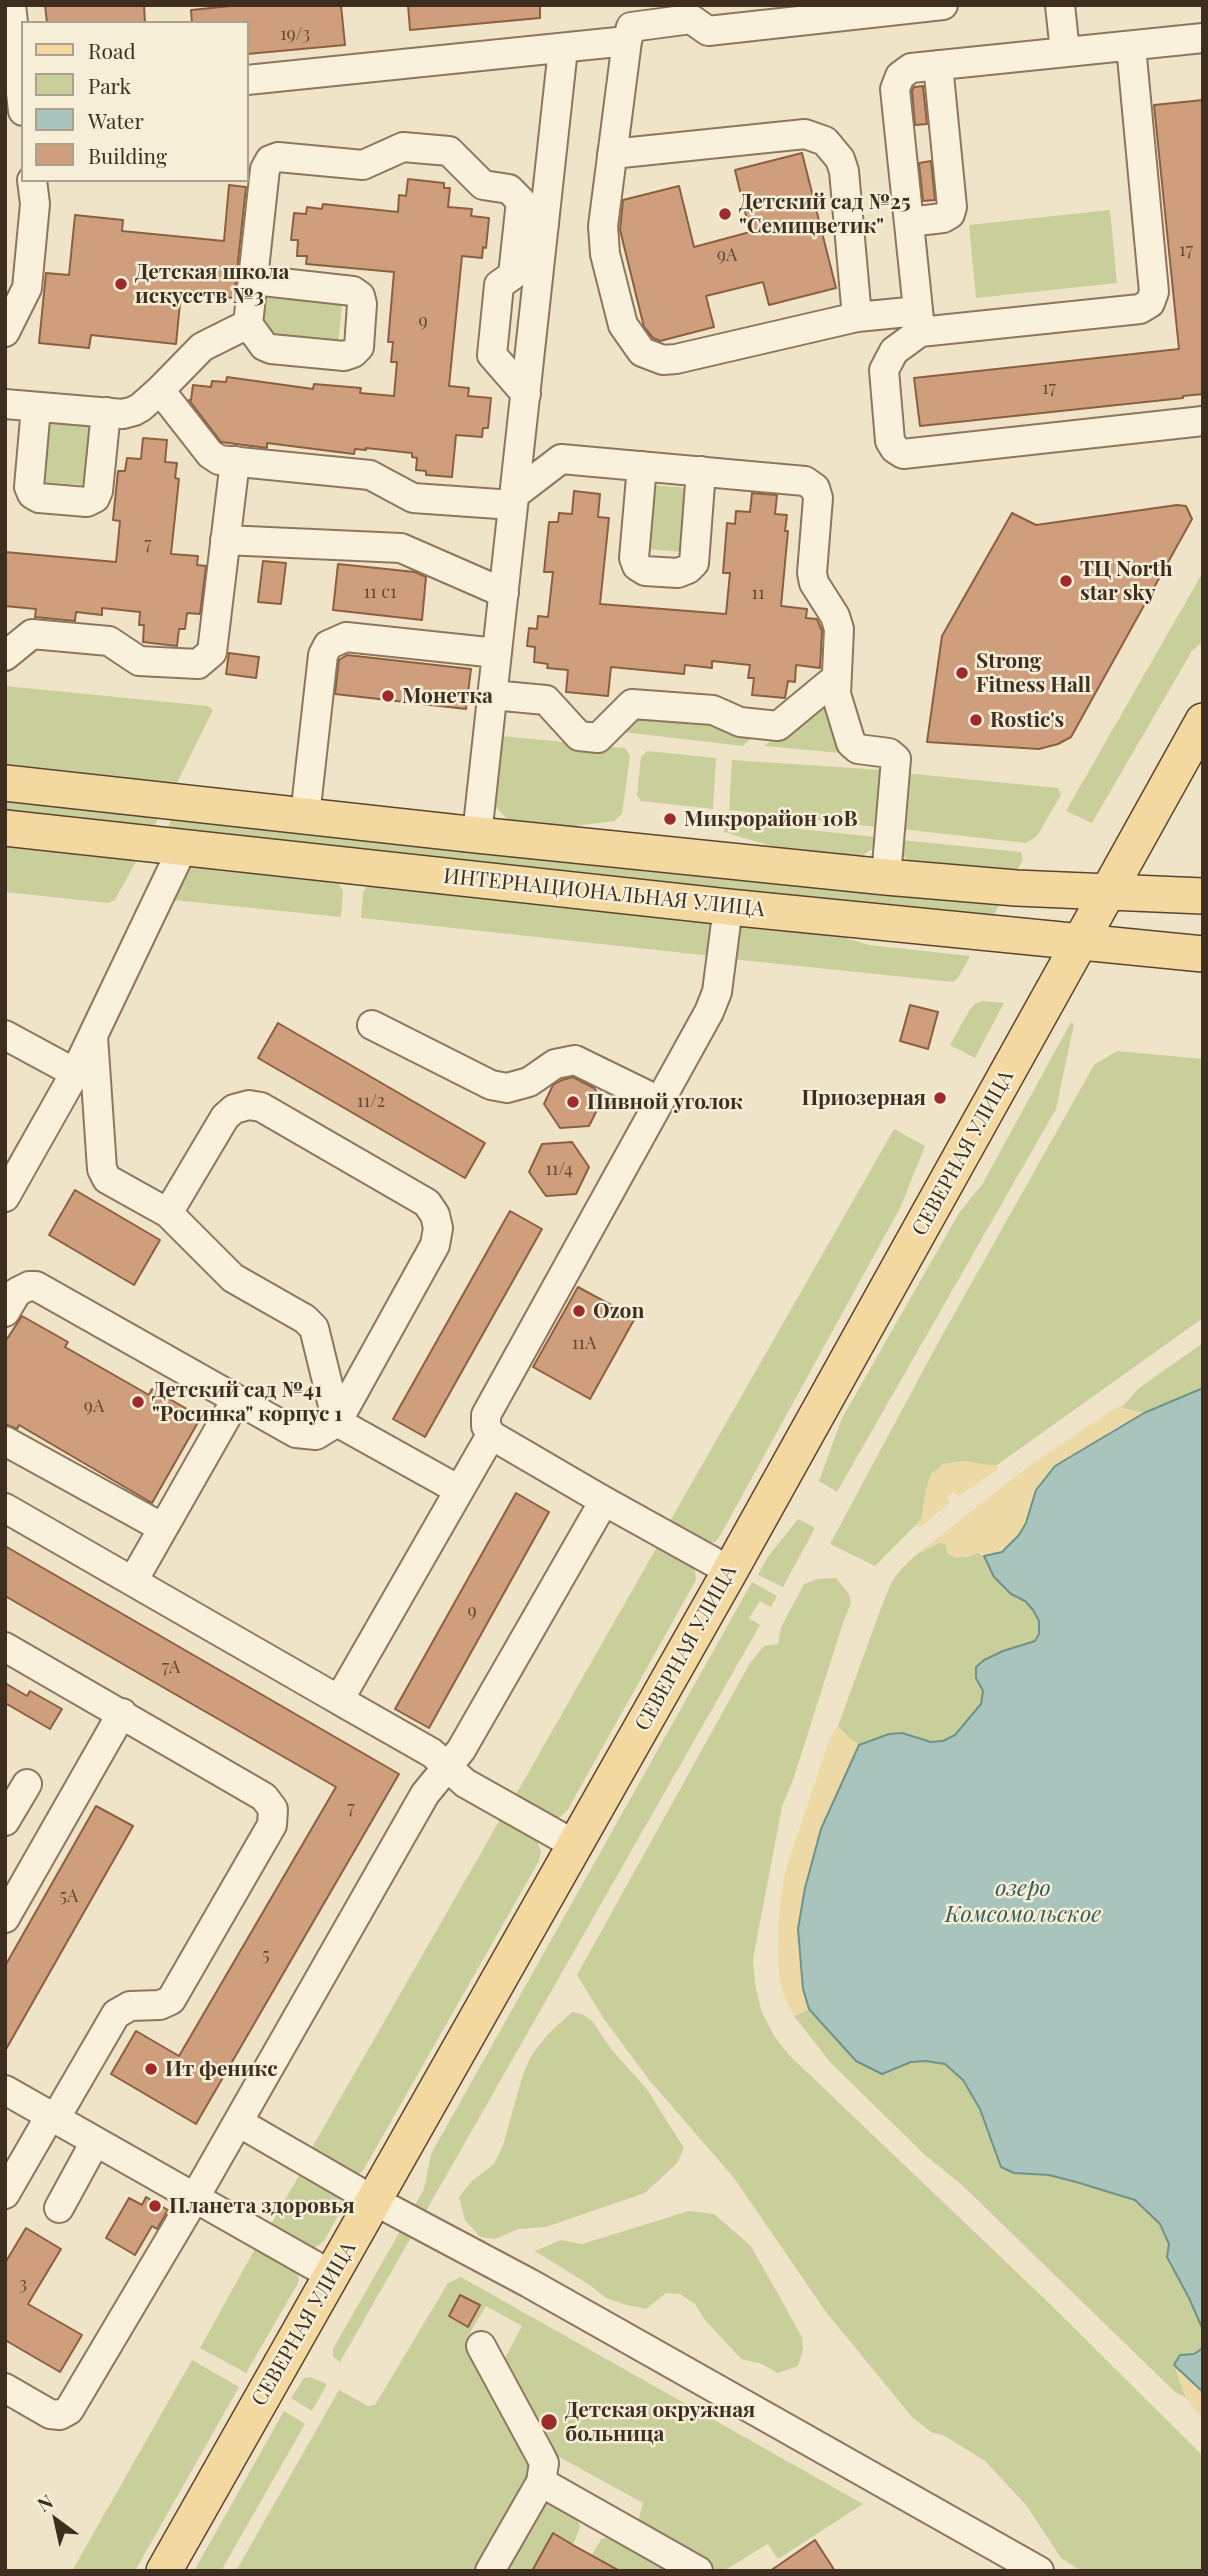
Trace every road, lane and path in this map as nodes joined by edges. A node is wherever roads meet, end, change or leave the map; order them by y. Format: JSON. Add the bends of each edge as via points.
{"nodes":[{"id":1,"x":11,"y":5,"type":"edge"},
{"id":2,"x":943,"y":5,"type":"edge"},
{"id":3,"x":1067,"y":6,"type":"edge"},
{"id":4,"x":706,"y":18,"type":"edge"},
{"id":5,"x":1203,"y":38,"type":"edge"},
{"id":6,"x":627,"y":41,"type":"junction"},
{"id":7,"x":1131,"y":46,"type":"junction"},
{"id":8,"x":563,"y":49,"type":"junction"},
{"id":9,"x":1065,"y":52,"type":"junction"},
{"id":10,"x":938,"y":65,"type":"junction"},
{"id":11,"x":21,"y":80,"type":"edge"},
{"id":12,"x":248,"y":80,"type":"edge"},
{"id":13,"x":946,"y":143,"type":"junction"},
{"id":14,"x":901,"y":147,"type":"junction"},
{"id":15,"x":612,"y":154,"type":"junction"},
{"id":16,"x":32,"y":182,"type":"edge"},
{"id":17,"x":526,"y":194,"type":"junction"},
{"id":18,"x":909,"y":222,"type":"junction"},
{"id":19,"x":254,"y":280,"type":"junction"},
{"id":20,"x":857,"y":317,"type":"junction"},
{"id":21,"x":919,"y":322,"type":"junction"},
{"id":22,"x":248,"y":324,"type":"junction"},
{"id":23,"x":5,"y":332,"type":"edge"},
{"id":24,"x":160,"y":390,"type":"junction"},
{"id":25,"x":526,"y":394,"type":"junction"},
{"id":26,"x":5,"y":404,"type":"edge"},
{"id":27,"x":36,"y":407,"type":"junction"},
{"id":28,"x":106,"y":412,"type":"junction"},
{"id":29,"x":1203,"y":421,"type":"edge"},
{"id":30,"x":235,"y":461,"type":"junction"},
{"id":31,"x":642,"y":466,"type":"junction"},
{"id":32,"x":701,"y":471,"type":"junction"},
{"id":33,"x":514,"y":500,"type":"junction"},
{"id":34,"x":225,"y":540,"type":"junction"},
{"id":35,"x":503,"y":593,"type":"junction"},
{"id":36,"x":497,"y":653,"type":"junction"},
{"id":37,"x":5,"y":656,"type":"edge"},
{"id":38,"x":836,"y":678,"type":"junction"},
{"id":39,"x":492,"y":695,"type":"junction"},
{"id":40,"x":1203,"y":722,"type":"edge"},
{"id":41,"x":5,"y":783,"type":"edge"},
{"id":42,"x":305,"y":816,"type":"junction"},
{"id":43,"x":5,"y":828,"type":"edge"},
{"id":44,"x":477,"y":835,"type":"junction"},
{"id":45,"x":183,"y":847,"type":"junction"},
{"id":46,"x":886,"y":877,"type":"junction"},
{"id":47,"x":1107,"y":892,"type":"junction"},
{"id":48,"x":1203,"y":896,"type":"edge"},
{"id":49,"x":728,"y":907,"type":"junction"},
{"id":50,"x":1080,"y":942,"type":"junction"},
{"id":51,"x":1203,"y":954,"type":"edge"},
{"id":52,"x":372,"y":1025,"type":"dead end"},
{"id":53,"x":5,"y":1035,"type":"edge"},
{"id":54,"x":93,"y":1036,"type":"junction"},
{"id":55,"x":75,"y":1073,"type":"junction"},
{"id":56,"x":659,"y":1101,"type":"junction"},
{"id":57,"x":5,"y":1197,"type":"edge"},
{"id":58,"x":168,"y":1213,"type":"junction"},
{"id":59,"x":5,"y":1312,"type":"edge"},
{"id":60,"x":236,"y":1400,"type":"junction"},
{"id":61,"x":337,"y":1422,"type":"junction"},
{"id":62,"x":491,"y":1435,"type":"junction"},
{"id":63,"x":5,"y":1441,"type":"edge"},
{"id":64,"x":459,"y":1490,"type":"junction"},
{"id":65,"x":604,"y":1501,"type":"junction"},
{"id":66,"x":5,"y":1508,"type":"edge"},
{"id":67,"x":163,"y":1528,"type":"junction"},
{"id":68,"x":730,"y":1571,"type":"junction"},
{"id":69,"x":133,"y":1581,"type":"junction"},
{"id":70,"x":5,"y":1647,"type":"edge"},
{"id":71,"x":339,"y":1700,"type":"junction"},
{"id":72,"x":121,"y":1713,"type":"junction"},
{"id":73,"x":448,"y":1767,"type":"junction"},
{"id":74,"x":27,"y":1783,"type":"dead end"},
{"id":75,"x":5,"y":1821,"type":"edge"},
{"id":76,"x":575,"y":1845,"type":"junction"},
{"id":77,"x":5,"y":1918,"type":"edge"},
{"id":78,"x":5,"y":2090,"type":"edge"},
{"id":79,"x":52,"y":2118,"type":"junction"},
{"id":80,"x":238,"y":2122,"type":"junction"},
{"id":81,"x":95,"y":2142,"type":"junction"},
{"id":82,"x":5,"y":2194,"type":"edge"},
{"id":83,"x":194,"y":2199,"type":"junction"},
{"id":84,"x":373,"y":2200,"type":"junction"},
{"id":85,"x":59,"y":2208,"type":"dead end"},
{"id":86,"x":331,"y":2275,"type":"junction"},
{"id":87,"x":481,"y":2346,"type":"dead end"},
{"id":88,"x":5,"y":2388,"type":"edge"},
{"id":89,"x":541,"y":2482,"type":"junction"},
{"id":90,"x":164,"y":2571,"type":"edge"},
{"id":91,"x":490,"y":2571,"type":"edge"},
{"id":92,"x":698,"y":2571,"type":"edge"},
{"id":93,"x":1039,"y":2571,"type":"edge"}],
"edges":[{"from":1,"to":11,"type":"street"},
{"from":2,"to":4,"type":"street"},
{"from":3,"to":9,"type":"street"},
{"from":4,"to":6,"type":"street","via":[[631,27]]},
{"from":5,"to":7,"type":"street"},
{"from":6,"to":8,"type":"street"},
{"from":6,"to":15,"type":"street"},
{"from":7,"to":9,"type":"street"},
{"from":7,"to":21,"type":"street","via":[[1154,292],[1150,303],[1140,309]]},
{"from":8,"to":12,"type":"street"},
{"from":8,"to":17,"type":"street"},
{"from":9,"to":10,"type":"street"},
{"from":10,"to":13,"type":"street"},
{"from":10,"to":14,"type":"street","via":[[911,68],[900,76],[895,89]]},
{"from":13,"to":14,"type":"street"},
{"from":13,"to":18,"type":"street","via":[[950,214]]},
{"from":14,"to":18,"type":"street"},
{"from":15,"to":20,"type":"street","via":[[805,134],[825,141],[844,171]]},
{"from":15,"to":20,"type":"street","via":[[603,226],[605,254],[623,325],[642,352],[663,360],[676,359]]},
{"from":16,"to":23,"type":"street","via":[[35,204],[27,288]]},
{"from":17,"to":19,"type":"street","via":[[483,185],[449,151],[403,147],[363,165],[278,157],[265,169]]},
{"from":17,"to":25,"type":"street","via":[[544,225]]},
{"from":17,"to":25,"type":"street","via":[[513,275],[499,285],[492,355]]},
{"from":18,"to":21,"type":"street"},
{"from":19,"to":22,"type":"street"},
{"from":19,"to":22,"type":"street","via":[[353,291],[362,304],[359,347],[344,356],[271,349]]},
{"from":20,"to":21,"type":"street"},
{"from":21,"to":29,"type":"street","via":[[884,370],[890,441],[904,454]]},
{"from":22,"to":24,"type":"street","via":[[202,347]]},
{"from":24,"to":28,"type":"street","via":[[134,411]]},
{"from":24,"to":30,"type":"street","via":[[210,454]]},
{"from":25,"to":33,"type":"street"},
{"from":26,"to":27,"type":"street"},
{"from":27,"to":28,"type":"street"},
{"from":27,"to":28,"type":"street","via":[[32,494],[87,502],[98,491]]},
{"from":30,"to":33,"type":"street","via":[[370,475],[413,498]]},
{"from":30,"to":34,"type":"street"},
{"from":31,"to":32,"type":"street"},
{"from":31,"to":32,"type":"street","via":[[634,558],[637,566],[656,572],[678,573],[694,563]]},
{"from":31,"to":33,"type":"street","via":[[561,458]]},
{"from":32,"to":38,"type":"street","via":[[805,481],[815,488],[812,573],[839,629]]},
{"from":33,"to":35,"type":"street"},
{"from":34,"to":35,"type":"street","via":[[401,548]]},
{"from":34,"to":37,"type":"street","via":[[212,652],[198,664],[139,661],[109,641],[32,634]]},
{"from":35,"to":36,"type":"street"},
{"from":36,"to":39,"type":"street"},
{"from":36,"to":42,"type":"street","via":[[346,637],[328,645],[323,655]]},
{"from":38,"to":39,"type":"street","via":[[778,726],[740,722],[713,710],[632,704],[598,738],[579,736],[546,700]]},
{"from":38,"to":46,"type":"street","via":[[836,694],[851,743],[896,759]]},
{"from":39,"to":44,"type":"street"},
{"from":40,"to":47,"type":"main road","name":"СЕВЕРНАЯ УЛИЦА"},
{"from":41,"to":42,"type":"main road"},
{"from":42,"to":44,"type":"main road"},
{"from":43,"to":45,"type":"main road","name":"ИНТЕРНАЦИОНАЛЬНАЯ УЛИЦА"},
{"from":44,"to":46,"type":"main road"},
{"from":45,"to":49,"type":"main road","name":"ИНТЕРНАЦИОНАЛЬНАЯ УЛИЦА"},
{"from":45,"to":54,"type":"street"},
{"from":46,"to":47,"type":"main road"},
{"from":47,"to":48,"type":"main road"},
{"from":47,"to":50,"type":"main road","name":"СЕВЕРНАЯ УЛИЦА"},
{"from":49,"to":50,"type":"main road","name":"ИНТЕРНАЦИОНАЛЬНАЯ УЛИЦА"},
{"from":49,"to":56,"type":"street","via":[[715,1000]]},
{"from":50,"to":51,"type":"main road","name":"ИНТЕРНАЦИОНАЛЬНАЯ УЛИЦА"},
{"from":50,"to":68,"type":"main road","name":"СЕВЕРНАЯ УЛИЦА"},
{"from":52,"to":56,"type":"street","via":[[491,1085],[507,1088],[529,1082],[555,1064],[575,1060]]},
{"from":53,"to":55,"type":"street"},
{"from":54,"to":55,"type":"street"},
{"from":54,"to":58,"type":"street","via":[[102,1168],[107,1179]]},
{"from":55,"to":57,"type":"street"},
{"from":56,"to":62,"type":"street","via":[[486,1415]]},
{"from":58,"to":61,"type":"street","via":[[233,1278],[314,1328]]},
{"from":58,"to":61,"type":"street","via":[[225,1117],[248,1105],[261,1107],[428,1203],[438,1228],[435,1245]]},
{"from":59,"to":60,"type":"street","via":[[17,1292],[36,1286]]},
{"from":60,"to":61,"type":"street","via":[[296,1433],[316,1435]]},
{"from":60,"to":67,"type":"street"},
{"from":61,"to":64,"type":"street"},
{"from":62,"to":64,"type":"street"},
{"from":62,"to":65,"type":"street"},
{"from":63,"to":67,"type":"street"},
{"from":64,"to":71,"type":"street"},
{"from":65,"to":68,"type":"street"},
{"from":65,"to":73,"type":"street"},
{"from":66,"to":69,"type":"street"},
{"from":67,"to":69,"type":"street"},
{"from":68,"to":76,"type":"main road","name":"СЕВЕРНАЯ УЛИЦА"},
{"from":69,"to":71,"type":"street"},
{"from":70,"to":72,"type":"street"},
{"from":71,"to":73,"type":"street","via":[[432,1753]]},
{"from":72,"to":77,"type":"street"},
{"from":72,"to":79,"type":"street","via":[[264,1797],[273,1809],[272,1825],[171,2000],[160,2006],[130,2006],[116,2014]]},
{"from":73,"to":76,"type":"street","via":[[465,1783]]},
{"from":73,"to":80,"type":"street","via":[[425,1794]]},
{"from":74,"to":75,"type":"street"},
{"from":76,"to":84,"type":"main road","name":"СЕВЕРНАЯ УЛИЦА"},
{"from":78,"to":79,"type":"street"},
{"from":79,"to":81,"type":"street"},
{"from":79,"to":82,"type":"street"},
{"from":80,"to":83,"type":"street"},
{"from":80,"to":84,"type":"street"},
{"from":81,"to":83,"type":"street"},
{"from":81,"to":85,"type":"street"},
{"from":83,"to":86,"type":"street"},
{"from":83,"to":88,"type":"street","via":[[69,2410],[50,2414]]},
{"from":84,"to":86,"type":"main road","name":"СЕВЕРНАЯ УЛИЦА"},
{"from":84,"to":93,"type":"street"},
{"from":86,"to":90,"type":"main road","name":"СЕВЕРНАЯ УЛИЦА"},
{"from":87,"to":89,"type":"street","via":[[544,2463]]},
{"from":89,"to":91,"type":"street"},
{"from":89,"to":92,"type":"street"}]}
